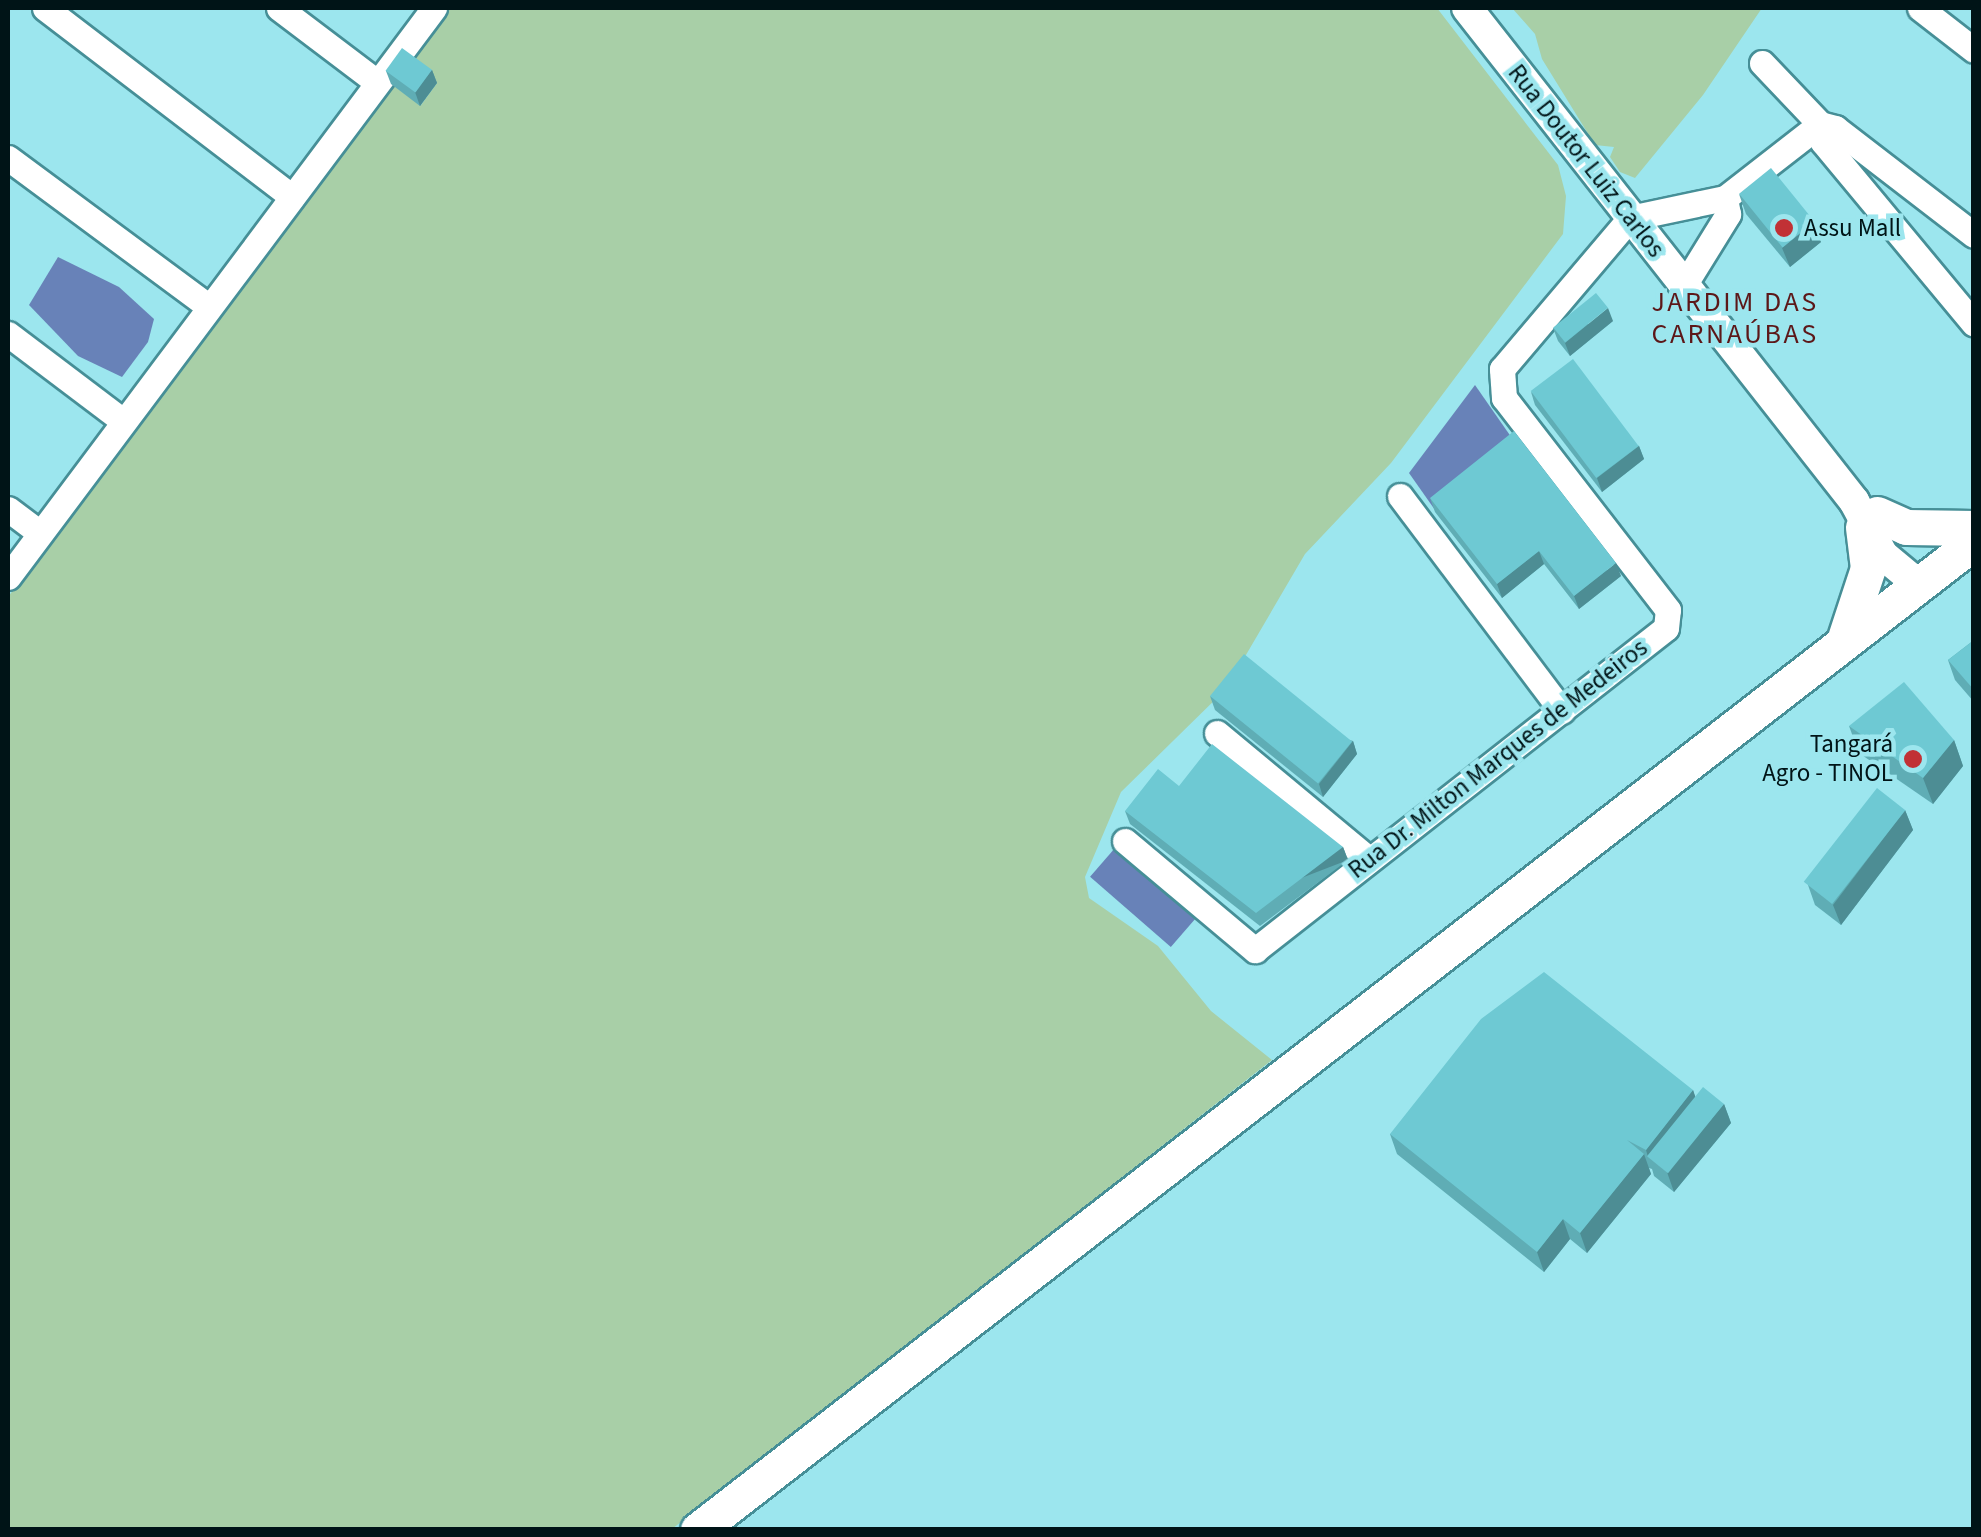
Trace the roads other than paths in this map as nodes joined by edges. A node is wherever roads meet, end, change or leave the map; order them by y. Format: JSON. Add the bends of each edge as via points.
{"nodes":[{"id":1,"x":45,"y":8,"type":"edge"},
{"id":2,"x":279,"y":8,"type":"edge"},
{"id":3,"x":434,"y":8,"type":"edge"},
{"id":4,"x":1467,"y":8,"type":"edge"},
{"id":5,"x":1920,"y":8,"type":"edge"},
{"id":6,"x":1974,"y":50,"type":"edge"},
{"id":7,"x":1762,"y":62,"type":"dead end"},
{"id":8,"x":377,"y":82,"type":"junction"},
{"id":9,"x":1820,"y":124,"type":"junction"},
{"id":10,"x":8,"y":158,"type":"edge"},
{"id":11,"x":292,"y":197,"type":"junction"},
{"id":12,"x":1726,"y":198,"type":"junction"},
{"id":13,"x":1630,"y":218,"type":"junction"},
{"id":14,"x":1974,"y":235,"type":"edge"},
{"id":15,"x":1683,"y":286,"type":"junction"},
{"id":16,"x":209,"y":308,"type":"junction"},
{"id":17,"x":1974,"y":324,"type":"edge"},
{"id":18,"x":8,"y":334,"type":"edge"},
{"id":19,"x":122,"y":421,"type":"junction"},
{"id":20,"x":1400,"y":496,"type":"dead end"},
{"id":21,"x":8,"y":510,"type":"edge"},
{"id":22,"x":1865,"y":514,"type":"junction"},
{"id":23,"x":1974,"y":528,"type":"edge"},
{"id":24,"x":40,"y":533,"type":"junction"},
{"id":25,"x":1974,"y":542,"type":"edge"},
{"id":26,"x":8,"y":577,"type":"edge"},
{"id":27,"x":1918,"y":585,"type":"junction"},
{"id":28,"x":1843,"y":644,"type":"junction"},
{"id":29,"x":1562,"y":711,"type":"junction"},
{"id":30,"x":1217,"y":733,"type":"dead end"},
{"id":31,"x":1125,"y":841,"type":"dead end"},
{"id":32,"x":1369,"y":859,"type":"junction"},
{"id":33,"x":698,"y":1530,"type":"edge"}],
"edges":[{"from":1,"to":11,"type":"street"},
{"from":2,"to":8,"type":"street"},
{"from":3,"to":8,"type":"street"},
{"from":4,"to":13,"type":"main road","name":"Rua Doutor Luiz Carlos"},
{"from":5,"to":6,"type":"street"},
{"from":7,"to":9,"type":"street"},
{"from":8,"to":11,"type":"street"},
{"from":9,"to":12,"type":"street"},
{"from":9,"to":14,"type":"street","via":[[1835,128]]},
{"from":9,"to":17,"type":"street","via":[[1823,142]]},
{"from":10,"to":16,"type":"street"},
{"from":11,"to":16,"type":"street"},
{"from":12,"to":13,"type":"street"},
{"from":12,"to":15,"type":"street","via":[[1728,214]]},
{"from":13,"to":15,"type":"main road","name":"Rua Doutor Luiz Carlos"},
{"from":13,"to":29,"type":"street","name":"Rua Dr. Milton Marques de Medeiros","via":[[1499,380],[1504,398],[1670,616],[1666,628]]},
{"from":15,"to":22,"type":"main road","name":"Rua Doutor Luiz Carlos"},
{"from":16,"to":19,"type":"street"},
{"from":18,"to":19,"type":"street"},
{"from":19,"to":24,"type":"street"},
{"from":20,"to":29,"type":"street"},
{"from":21,"to":24,"type":"street"},
{"from":22,"to":23,"type":"highway","via":[[1906,527]]},
{"from":22,"to":27,"type":"main road","name":"Rua Doutor Luiz Carlos","via":[[1900,541]]},
{"from":22,"to":28,"type":"highway","via":[[1868,568]]},
{"from":24,"to":26,"type":"street"},
{"from":25,"to":27,"type":"highway"},
{"from":27,"to":28,"type":"highway"},
{"from":28,"to":33,"type":"highway"},
{"from":29,"to":32,"type":"street","name":"Rua Dr. Milton Marques de Medeiros"},
{"from":30,"to":32,"type":"street"},
{"from":31,"to":32,"type":"street","name":"Rua Dr. Milton Marques de Medeiros","via":[[1255,950]]}]}
